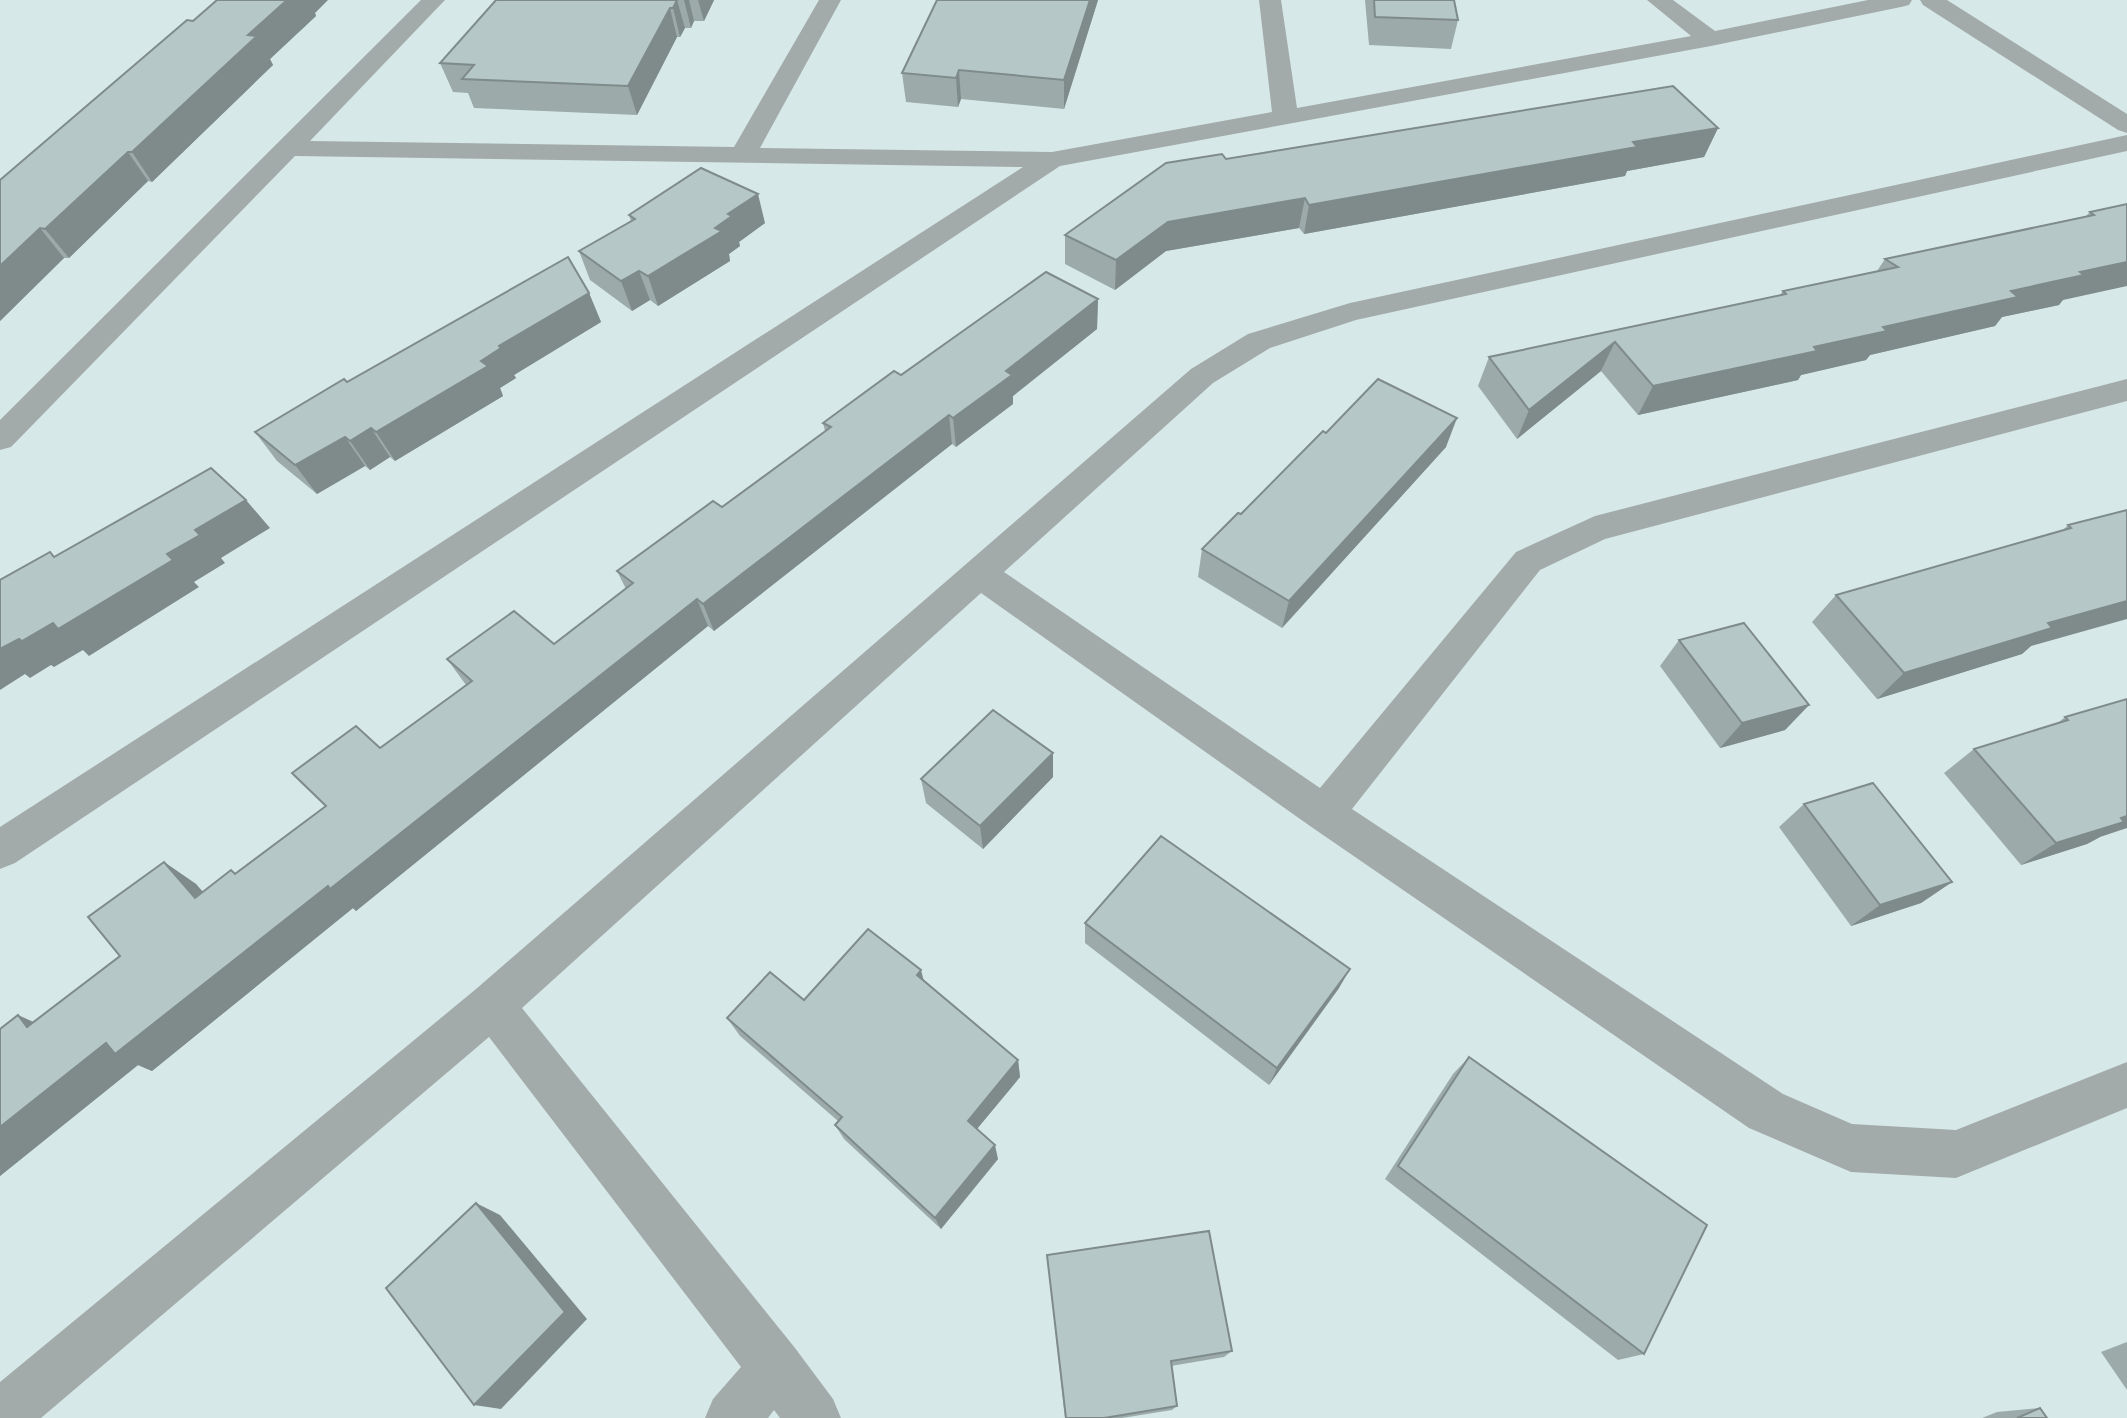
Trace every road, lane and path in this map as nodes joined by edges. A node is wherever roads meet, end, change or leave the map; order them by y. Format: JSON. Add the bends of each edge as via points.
{"nodes":[{"id":1,"x":434,"y":0,"type":"edge"},
{"id":2,"x":830,"y":0,"type":"edge"},
{"id":3,"x":1270,"y":0,"type":"edge"},
{"id":4,"x":1658,"y":0,"type":"edge"},
{"id":5,"x":1901,"y":0,"type":"edge"},
{"id":6,"x":1931,"y":0,"type":"edge"},
{"id":7,"x":1711,"y":39,"type":"junction"},
{"id":8,"x":1285,"y":116,"type":"junction"},
{"id":9,"x":2127,"y":125,"type":"edge"},
{"id":10,"x":2127,"y":143,"type":"edge"},
{"id":11,"x":288,"y":148,"type":"junction"},
{"id":12,"x":744,"y":153,"type":"junction"},
{"id":13,"x":1052,"y":160,"type":"junction"},
{"id":14,"x":2127,"y":390,"type":"edge"},
{"id":15,"x":0,"y":439,"type":"edge"},
{"id":16,"x":980,"y":574,"type":"junction"},
{"id":17,"x":1324,"y":813,"type":"junction"},
{"id":18,"x":0,"y":850,"type":"edge"},
{"id":19,"x":492,"y":1005,"type":"junction"},
{"id":20,"x":2127,"y":1085,"type":"edge"},
{"id":21,"x":776,"y":1367,"type":"junction"},
{"id":22,"x":0,"y":1417,"type":"edge"},
{"id":23,"x":732,"y":1418,"type":"edge"},
{"id":24,"x":814,"y":1418,"type":"edge"}],
"edges":[{"from":1,"to":11,"type":"street"},
{"from":2,"to":12,"type":"street"},
{"from":3,"to":8,"type":"street"},
{"from":4,"to":7,"type":"street"},
{"from":5,"to":7,"type":"street"},
{"from":6,"to":9,"type":"street"},
{"from":7,"to":8,"type":"street"},
{"from":8,"to":13,"type":"street"},
{"from":10,"to":16,"type":"street","via":[[1350,312],[1259,341],[1202,376]]},
{"from":11,"to":12,"type":"street"},
{"from":11,"to":15,"type":"street"},
{"from":12,"to":13,"type":"street"},
{"from":13,"to":18,"type":"street"},
{"from":14,"to":17,"type":"street","via":[[1595,529],[1528,561]]},
{"from":16,"to":17,"type":"street"},
{"from":16,"to":19,"type":"street"},
{"from":17,"to":20,"type":"street","via":[[1766,1111],[1852,1148],[1956,1154]]},
{"from":19,"to":21,"type":"street"},
{"from":19,"to":22,"type":"street"},
{"from":21,"to":23,"type":"street"},
{"from":21,"to":24,"type":"street"}]}
